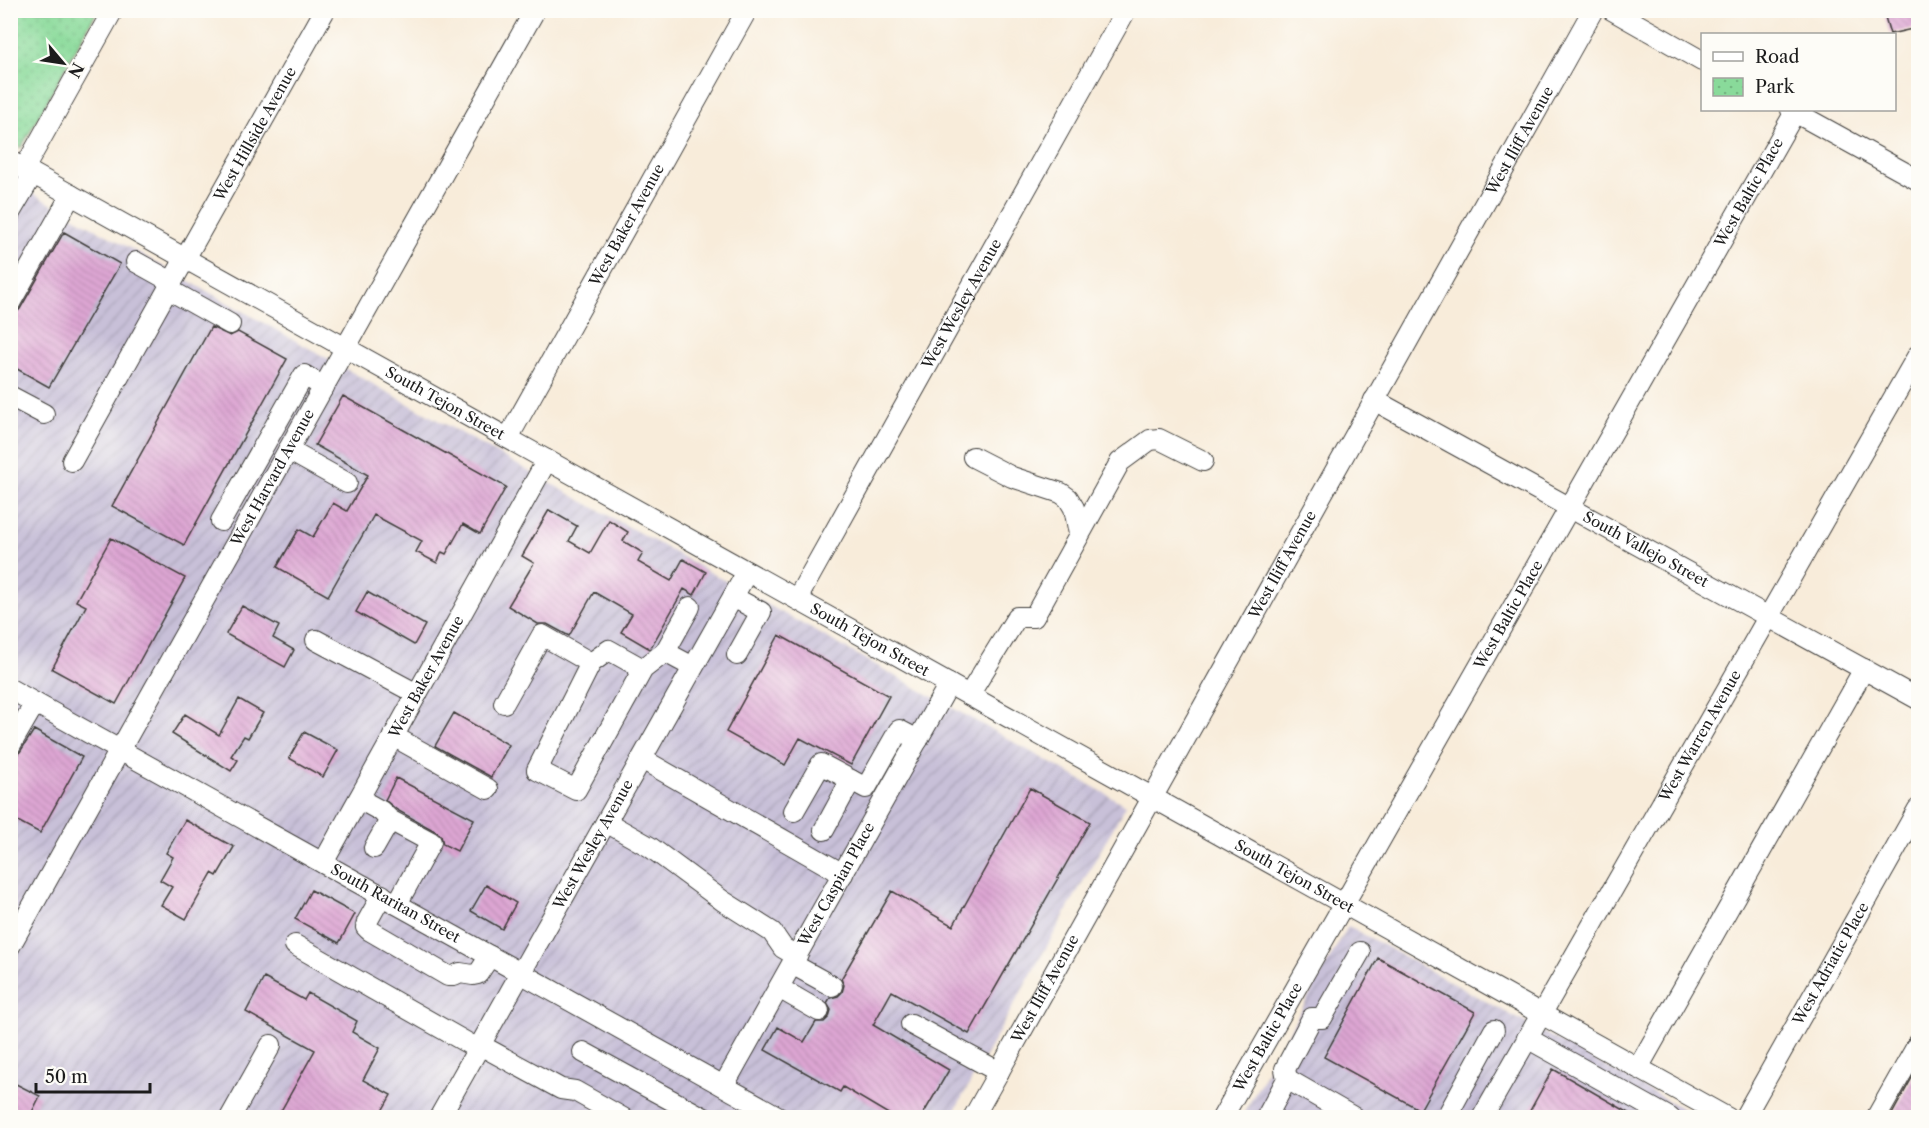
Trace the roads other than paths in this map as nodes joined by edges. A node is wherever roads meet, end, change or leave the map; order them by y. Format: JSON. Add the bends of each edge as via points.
{"nodes":[{"id":1,"x":113,"y":10,"type":"edge"},
{"id":2,"x":324,"y":10,"type":"edge"},
{"id":3,"x":536,"y":10,"type":"edge"},
{"id":4,"x":747,"y":10,"type":"edge"},
{"id":5,"x":1126,"y":10,"type":"edge"},
{"id":6,"x":1593,"y":10,"type":"edge"},
{"id":7,"x":1612,"y":10,"type":"edge"},
{"id":8,"x":1701,"y":59,"type":"edge"},
{"id":9,"x":1793,"y":111,"type":"edge"},
{"id":10,"x":22,"y":168,"type":"edge"},
{"id":11,"x":1918,"y":180,"type":"edge"},
{"id":12,"x":71,"y":195,"type":"junction"},
{"id":13,"x":10,"y":213,"type":"edge"},
{"id":14,"x":185,"y":258,"type":"junction"},
{"id":15,"x":136,"y":262,"type":"dead end"},
{"id":16,"x":170,"y":285,"type":"junction"},
{"id":17,"x":10,"y":303,"type":"edge"},
{"id":18,"x":230,"y":324,"type":"dead end"},
{"id":19,"x":345,"y":348,"type":"junction"},
{"id":20,"x":1918,"y":356,"type":"edge"},
{"id":21,"x":324,"y":387,"type":"junction"},
{"id":22,"x":10,"y":396,"type":"edge"},
{"id":23,"x":1374,"y":400,"type":"junction"},
{"id":24,"x":44,"y":414,"type":"dead end"},
{"id":25,"x":508,"y":438,"type":"junction"},
{"id":26,"x":288,"y":450,"type":"junction"},
{"id":27,"x":973,"y":457,"type":"dead end"},
{"id":28,"x":548,"y":460,"type":"junction"},
{"id":29,"x":72,"y":461,"type":"dead end"},
{"id":30,"x":1203,"y":461,"type":"dead end"},
{"id":31,"x":245,"y":478,"type":"junction"},
{"id":32,"x":347,"y":483,"type":"dead end"},
{"id":33,"x":267,"y":490,"type":"junction"},
{"id":34,"x":1569,"y":507,"type":"junction"},
{"id":35,"x":221,"y":521,"type":"dead end"},
{"id":36,"x":1079,"y":534,"type":"junction"},
{"id":37,"x":747,"y":572,"type":"junction"},
{"id":38,"x":733,"y":597,"type":"junction"},
{"id":39,"x":797,"y":599,"type":"junction"},
{"id":40,"x":690,"y":608,"type":"dead end"},
{"id":41,"x":1769,"y":617,"type":"junction"},
{"id":42,"x":316,"y":640,"type":"dead end"},
{"id":43,"x":665,"y":652,"type":"junction"},
{"id":44,"x":737,"y":655,"type":"dead end"},
{"id":45,"x":591,"y":663,"type":"junction"},
{"id":46,"x":693,"y":668,"type":"junction"},
{"id":47,"x":643,"y":669,"type":"junction"},
{"id":48,"x":1864,"y":669,"type":"junction"},
{"id":49,"x":949,"y":684,"type":"junction"},
{"id":50,"x":10,"y":689,"type":"edge"},
{"id":51,"x":417,"y":694,"type":"junction"},
{"id":52,"x":969,"y":695,"type":"junction"},
{"id":53,"x":1918,"y":699,"type":"edge"},
{"id":54,"x":35,"y":703,"type":"junction"},
{"id":55,"x":504,"y":703,"type":"dead end"},
{"id":56,"x":393,"y":736,"type":"junction"},
{"id":57,"x":918,"y":740,"type":"junction"},
{"id":58,"x":10,"y":746,"type":"edge"},
{"id":59,"x":122,"y":750,"type":"junction"},
{"id":60,"x":642,"y":759,"type":"junction"},
{"id":61,"x":858,"y":784,"type":"junction"},
{"id":62,"x":488,"y":789,"type":"dead end"},
{"id":63,"x":1152,"y":797,"type":"junction"},
{"id":64,"x":358,"y":799,"type":"junction"},
{"id":65,"x":884,"y":799,"type":"junction"},
{"id":66,"x":1918,"y":809,"type":"edge"},
{"id":67,"x":794,"y":811,"type":"dead end"},
{"id":68,"x":390,"y":820,"type":"junction"},
{"id":69,"x":606,"y":822,"type":"junction"},
{"id":70,"x":824,"y":830,"type":"dead end"},
{"id":71,"x":374,"y":848,"type":"dead end"},
{"id":72,"x":323,"y":863,"type":"junction"},
{"id":73,"x":843,"y":874,"type":"junction"},
{"id":74,"x":389,"y":899,"type":"junction"},
{"id":75,"x":1344,"y":904,"type":"junction"},
{"id":76,"x":295,"y":945,"type":"dead end"},
{"id":77,"x":10,"y":946,"type":"edge"},
{"id":78,"x":1360,"y":952,"type":"dead end"},
{"id":79,"x":490,"y":956,"type":"junction"},
{"id":80,"x":794,"y":960,"type":"junction"},
{"id":81,"x":521,"y":973,"type":"junction"},
{"id":82,"x":832,"y":986,"type":"dead end"},
{"id":83,"x":778,"y":988,"type":"junction"},
{"id":84,"x":819,"y":1011,"type":"dead end"},
{"id":85,"x":1542,"y":1014,"type":"junction"},
{"id":86,"x":911,"y":1024,"type":"dead end"},
{"id":87,"x":1494,"y":1030,"type":"dead end"},
{"id":88,"x":1527,"y":1038,"type":"junction"},
{"id":89,"x":1918,"y":1044,"type":"edge"},
{"id":90,"x":271,"y":1045,"type":"dead end"},
{"id":91,"x":479,"y":1047,"type":"junction"},
{"id":92,"x":583,"y":1052,"type":"dead end"},
{"id":93,"x":1638,"y":1068,"type":"junction"},
{"id":94,"x":999,"y":1072,"type":"junction"},
{"id":95,"x":1287,"y":1079,"type":"junction"},
{"id":96,"x":724,"y":1086,"type":"junction"},
{"id":97,"x":1716,"y":1115,"type":"edge"},
{"id":98,"x":444,"y":1116,"type":"edge"},
{"id":99,"x":230,"y":1118,"type":"edge"},
{"id":100,"x":623,"y":1118,"type":"edge"},
{"id":101,"x":704,"y":1118,"type":"edge"},
{"id":102,"x":781,"y":1118,"type":"edge"},
{"id":103,"x":973,"y":1118,"type":"edge"},
{"id":104,"x":1222,"y":1118,"type":"edge"},
{"id":105,"x":1266,"y":1118,"type":"edge"},
{"id":106,"x":1355,"y":1118,"type":"edge"},
{"id":107,"x":1446,"y":1118,"type":"edge"},
{"id":108,"x":1482,"y":1118,"type":"edge"},
{"id":109,"x":1670,"y":1118,"type":"edge"},
{"id":110,"x":1744,"y":1118,"type":"edge"},
{"id":111,"x":1876,"y":1118,"type":"edge"}],
"edges":[{"from":1,"to":10,"type":"street"},
{"from":2,"to":14,"type":"street","name":"West Hillside Avenue"},
{"from":3,"to":19,"type":"street","name":"West Harvard Avenue"},
{"from":4,"to":25,"type":"street","name":"West Baker Avenue"},
{"from":5,"to":39,"type":"street","name":"West Wesley Avenue"},
{"from":6,"to":23,"type":"street","name":"West Iliff Avenue"},
{"from":7,"to":8,"type":"street"},
{"from":9,"to":11,"type":"street"},
{"from":9,"to":34,"type":"street","name":"West Baltic Place"},
{"from":10,"to":12,"type":"street","name":"South Tejon Street"},
{"from":10,"to":13,"type":"street"},
{"from":12,"to":14,"type":"street","name":"South Tejon Street"},
{"from":12,"to":17,"type":"street"},
{"from":14,"to":16,"type":"street","name":"West Hillside Avenue"},
{"from":14,"to":19,"type":"street","name":"South Tejon Street"},
{"from":15,"to":16,"type":"street"},
{"from":16,"to":18,"type":"street"},
{"from":16,"to":29,"type":"street","name":"West Hillside Avenue"},
{"from":19,"to":21,"type":"street","name":"West Harvard Avenue"},
{"from":19,"to":25,"type":"street","name":"South Tejon Street"},
{"from":20,"to":41,"type":"street","name":"West Warren Avenue"},
{"from":21,"to":26,"type":"street","name":"West Harvard Avenue"},
{"from":21,"to":31,"type":"street","via":[[304,375]]},
{"from":22,"to":24,"type":"street"},
{"from":23,"to":34,"type":"street","name":"South Vallejo Street"},
{"from":23,"to":63,"type":"street","name":"West Iliff Avenue"},
{"from":25,"to":28,"type":"street","name":"South Tejon Street"},
{"from":26,"to":32,"type":"street"},
{"from":26,"to":33,"type":"street","name":"West Harvard Avenue"},
{"from":27,"to":36,"type":"street","via":[[1068,498]]},
{"from":28,"to":37,"type":"street","name":"South Tejon Street"},
{"from":28,"to":51,"type":"street","name":"West Baker Avenue"},
{"from":30,"to":36,"type":"street","via":[[1159,440],[1150,440],[1120,462]]},
{"from":31,"to":33,"type":"street"},
{"from":31,"to":35,"type":"street"},
{"from":33,"to":59,"type":"street","name":"West Harvard Avenue"},
{"from":34,"to":41,"type":"street","name":"South Vallejo Street"},
{"from":34,"to":75,"type":"street","name":"West Baltic Place"},
{"from":36,"to":52,"type":"street","via":[[1034,617],[1017,617]]},
{"from":37,"to":38,"type":"street","name":"West Wesley Avenue"},
{"from":37,"to":39,"type":"street","name":"South Tejon Street"},
{"from":38,"to":44,"type":"street","via":[[761,612]]},
{"from":38,"to":46,"type":"street","name":"West Wesley Avenue"},
{"from":39,"to":49,"type":"street","name":"South Tejon Street"},
{"from":40,"to":43,"type":"street"},
{"from":41,"to":48,"type":"street","name":"South Vallejo Street"},
{"from":41,"to":85,"type":"street","name":"West Warren Avenue"},
{"from":42,"to":51,"type":"street"},
{"from":43,"to":46,"type":"street"},
{"from":43,"to":47,"type":"street"},
{"from":45,"to":47,"type":"street","via":[[609,650]]},
{"from":45,"to":47,"type":"street","via":[[537,770],[576,790]]},
{"from":45,"to":55,"type":"street","via":[[542,635]]},
{"from":46,"to":60,"type":"street","name":"West Wesley Avenue"},
{"from":48,"to":53,"type":"street","name":"South Vallejo Street"},
{"from":48,"to":93,"type":"street"},
{"from":49,"to":52,"type":"street","name":"South Tejon Street"},
{"from":49,"to":57,"type":"street","name":"West Caspian Place"},
{"from":50,"to":54,"type":"street","name":"South Raritan Street"},
{"from":51,"to":56,"type":"street","name":"West Baker Avenue"},
{"from":52,"to":63,"type":"street","name":"South Tejon Street"},
{"from":54,"to":58,"type":"street"},
{"from":54,"to":59,"type":"street","name":"South Raritan Street"},
{"from":56,"to":62,"type":"street"},
{"from":56,"to":64,"type":"street","name":"West Baker Avenue"},
{"from":57,"to":61,"type":"street","via":[[899,730]]},
{"from":57,"to":65,"type":"street","name":"West Caspian Place"},
{"from":59,"to":72,"type":"street","name":"South Raritan Street"},
{"from":59,"to":77,"type":"street","name":"West Harvard Avenue"},
{"from":60,"to":69,"type":"street","name":"West Wesley Avenue"},
{"from":60,"to":73,"type":"street"},
{"from":61,"to":65,"type":"street"},
{"from":61,"to":67,"type":"street","via":[[821,764]]},
{"from":61,"to":70,"type":"street"},
{"from":63,"to":75,"type":"street","name":"South Tejon Street"},
{"from":63,"to":94,"type":"street","name":"West Iliff Avenue"},
{"from":64,"to":68,"type":"street"},
{"from":64,"to":72,"type":"street","name":"West Baker Avenue"},
{"from":65,"to":73,"type":"street","name":"West Caspian Place"},
{"from":66,"to":110,"type":"street","name":"West Adriatic Place"},
{"from":68,"to":71,"type":"street"},
{"from":68,"to":74,"type":"street","via":[[431,842]]},
{"from":69,"to":80,"type":"street","via":[[650,847],[772,932]]},
{"from":69,"to":81,"type":"street","name":"West Wesley Avenue"},
{"from":72,"to":74,"type":"street","name":"South Raritan Street"},
{"from":73,"to":80,"type":"street","name":"West Caspian Place"},
{"from":74,"to":79,"type":"street","name":"South Raritan Street"},
{"from":74,"to":79,"type":"street","via":[[366,927],[448,976],[478,974]]},
{"from":75,"to":85,"type":"street","name":"South Tejon Street"},
{"from":75,"to":104,"type":"street","name":"West Baltic Place"},
{"from":76,"to":91,"type":"street"},
{"from":78,"to":95,"type":"street","via":[[1322,1018],[1312,1018],[1285,1069]]},
{"from":79,"to":81,"type":"street","name":"South Raritan Street"},
{"from":80,"to":82,"type":"street"},
{"from":80,"to":83,"type":"street","name":"West Caspian Place"},
{"from":81,"to":91,"type":"street","name":"West Wesley Avenue"},
{"from":81,"to":96,"type":"street","name":"South Raritan Street"},
{"from":83,"to":84,"type":"street"},
{"from":83,"to":96,"type":"street","name":"West Caspian Place"},
{"from":85,"to":88,"type":"street","name":"West Warren Avenue"},
{"from":85,"to":93,"type":"street","name":"South Tejon Street"},
{"from":86,"to":94,"type":"street"},
{"from":87,"to":107,"type":"street"},
{"from":88,"to":108,"type":"street","name":"West Warren Avenue"},
{"from":88,"to":109,"type":"street"},
{"from":89,"to":111,"type":"street"},
{"from":90,"to":99,"type":"street"},
{"from":91,"to":98,"type":"street","name":"West Wesley Avenue"},
{"from":91,"to":100,"type":"street"},
{"from":92,"to":101,"type":"street"},
{"from":93,"to":97,"type":"street","name":"South Tejon Street"},
{"from":94,"to":103,"type":"street","name":"West Iliff Avenue"},
{"from":95,"to":105,"type":"street"},
{"from":95,"to":106,"type":"street"},
{"from":96,"to":102,"type":"street","name":"South Raritan Street"}]}
